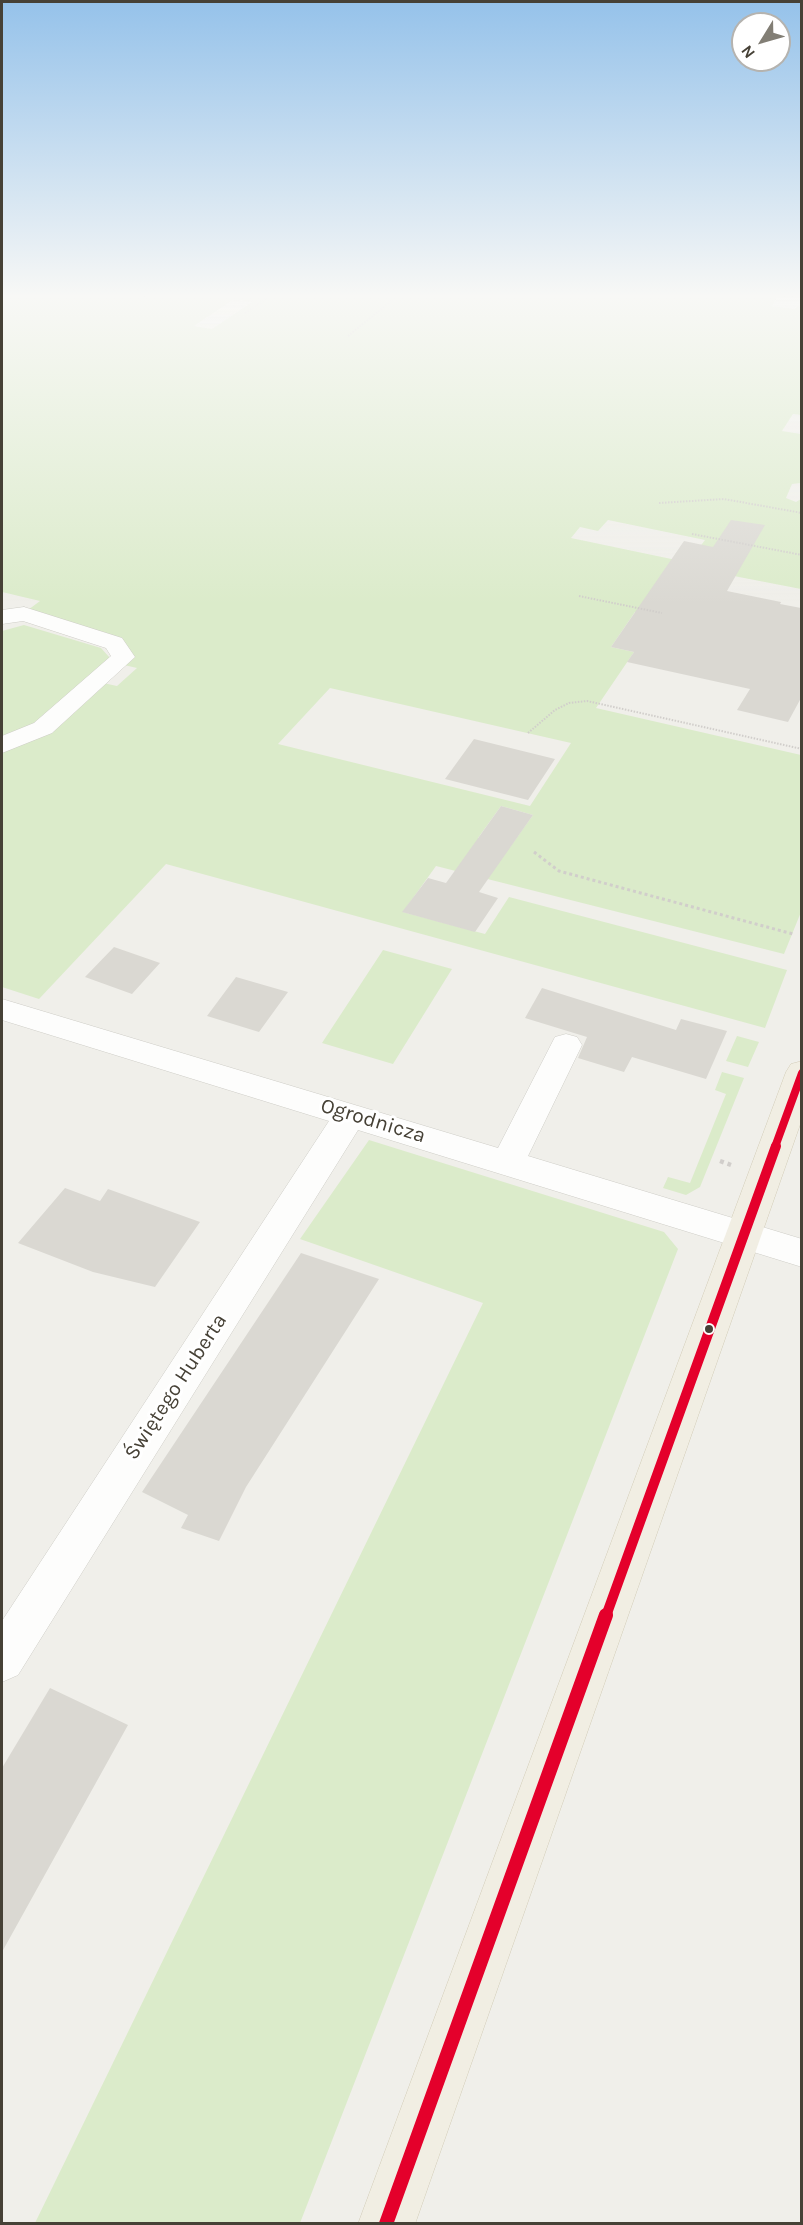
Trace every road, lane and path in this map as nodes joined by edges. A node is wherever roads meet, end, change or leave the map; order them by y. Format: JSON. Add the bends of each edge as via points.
{"nodes":[{"id":1,"x":659,"y":502,"type":"dead end"},
{"id":2,"x":801,"y":513,"type":"edge"},
{"id":3,"x":692,"y":534,"type":"dead end"},
{"id":4,"x":801,"y":555,"type":"edge"},
{"id":5,"x":579,"y":596,"type":"dead end"},
{"id":6,"x":662,"y":613,"type":"dead end"},
{"id":7,"x":2,"y":617,"type":"edge"},
{"id":8,"x":686,"y":723,"type":"junction"},
{"id":9,"x":683,"y":728,"type":"dead end"},
{"id":10,"x":528,"y":733,"type":"dead end"},
{"id":11,"x":2,"y":746,"type":"edge"},
{"id":12,"x":801,"y":749,"type":"edge"},
{"id":13,"x":534,"y":852,"type":"dead end"},
{"id":14,"x":793,"y":934,"type":"dead end"},
{"id":15,"x":2,"y":1009,"type":"edge"},
{"id":16,"x":566,"y":1045,"type":"dead end"},
{"id":17,"x":801,"y":1072,"type":"edge"},
{"id":18,"x":351,"y":1114,"type":"junction"},
{"id":19,"x":508,"y":1162,"type":"junction"},
{"id":20,"x":743,"y":1234,"type":"junction"},
{"id":21,"x":801,"y":1253,"type":"edge"},
{"id":22,"x":2,"y":1660,"type":"edge"},
{"id":23,"x":386,"y":2223,"type":"edge"}],
"edges":[{"from":1,"to":2,"type":"path","via":[[724,499]]},
{"from":3,"to":4,"type":"path"},
{"from":5,"to":6,"type":"path"},
{"from":7,"to":11,"type":"street","via":[[24,614],[114,643],[123,657],[43,728]]},
{"from":8,"to":9,"type":"path"},
{"from":8,"to":10,"type":"path","via":[[587,701],[555,710]]},
{"from":8,"to":12,"type":"path"},
{"from":13,"to":14,"type":"path","via":[[560,871]]},
{"from":15,"to":18,"type":"street","name":"Ogrodnicza"},
{"from":16,"to":19,"type":"street"},
{"from":17,"to":20,"type":"main road"},
{"from":18,"to":19,"type":"street","name":"Ogrodnicza"},
{"from":18,"to":22,"type":"street","name":"Świętego Huberta"},
{"from":19,"to":20,"type":"street","name":"Ogrodnicza"},
{"from":20,"to":21,"type":"street","name":"Ogrodnicza"},
{"from":20,"to":23,"type":"main road"}]}
